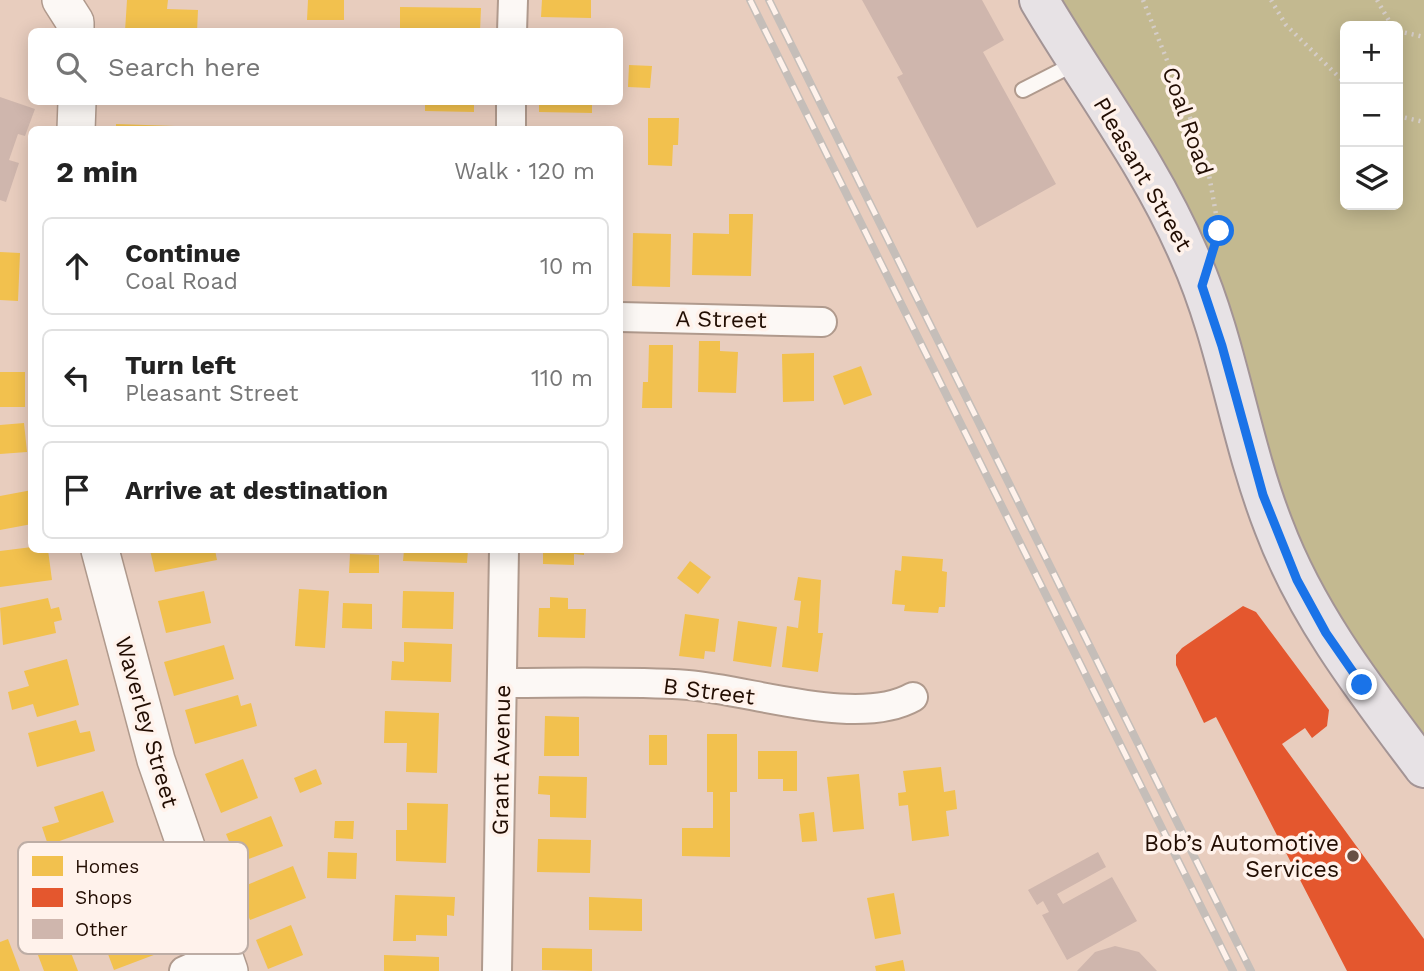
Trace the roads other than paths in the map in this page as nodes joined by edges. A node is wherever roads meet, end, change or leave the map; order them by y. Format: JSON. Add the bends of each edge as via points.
{"nodes":[{"id":1,"x":61,"y":0,"type":"edge"},
{"id":2,"x":513,"y":0,"type":"edge"},
{"id":3,"x":1039,"y":0,"type":"edge"},
{"id":4,"x":75,"y":28,"type":"edge"},
{"id":5,"x":512,"y":28,"type":"edge"},
{"id":6,"x":1077,"y":62,"type":"junction"},
{"id":7,"x":1023,"y":90,"type":"dead end"},
{"id":8,"x":77,"y":105,"type":"edge"},
{"id":9,"x":511,"y":105,"type":"edge"},
{"id":10,"x":76,"y":126,"type":"edge"},
{"id":11,"x":511,"y":126,"type":"edge"},
{"id":12,"x":623,"y":317,"type":"edge"},
{"id":13,"x":822,"y":322,"type":"dead end"},
{"id":14,"x":101,"y":553,"type":"edge"},
{"id":15,"x":504,"y":553,"type":"edge"},
{"id":16,"x":502,"y":683,"type":"junction"},
{"id":17,"x":913,"y":697,"type":"dead end"},
{"id":18,"x":1424,"y":768,"type":"edge"},
{"id":19,"x":184,"y":842,"type":"edge"},
{"id":20,"x":225,"y":962,"type":"edge"},
{"id":21,"x":184,"y":971,"type":"edge"},
{"id":22,"x":497,"y":971,"type":"edge"}],
"edges":[{"from":1,"to":4,"type":"street"},
{"from":2,"to":5,"type":"street"},
{"from":3,"to":6,"type":"main road","name":"Pleasant Street"},
{"from":6,"to":7,"type":"lane"},
{"from":6,"to":18,"type":"main road","name":"Pleasant Street","via":[[1160,194],[1202,286],[1259,484],[1285,554],[1326,633]]},
{"from":8,"to":10,"type":"street"},
{"from":9,"to":11,"type":"street"},
{"from":12,"to":13,"type":"street","name":"A Street"},
{"from":14,"to":19,"type":"street","name":"Waverley Street","via":[[156,760]]},
{"from":15,"to":16,"type":"street","name":"Grant Avenue"},
{"from":16,"to":17,"type":"street","name":"B Street","via":[[689,685],[845,708],[889,707]]},
{"from":16,"to":22,"type":"street","name":"Grant Avenue"},
{"from":20,"to":21,"type":"street"}]}
